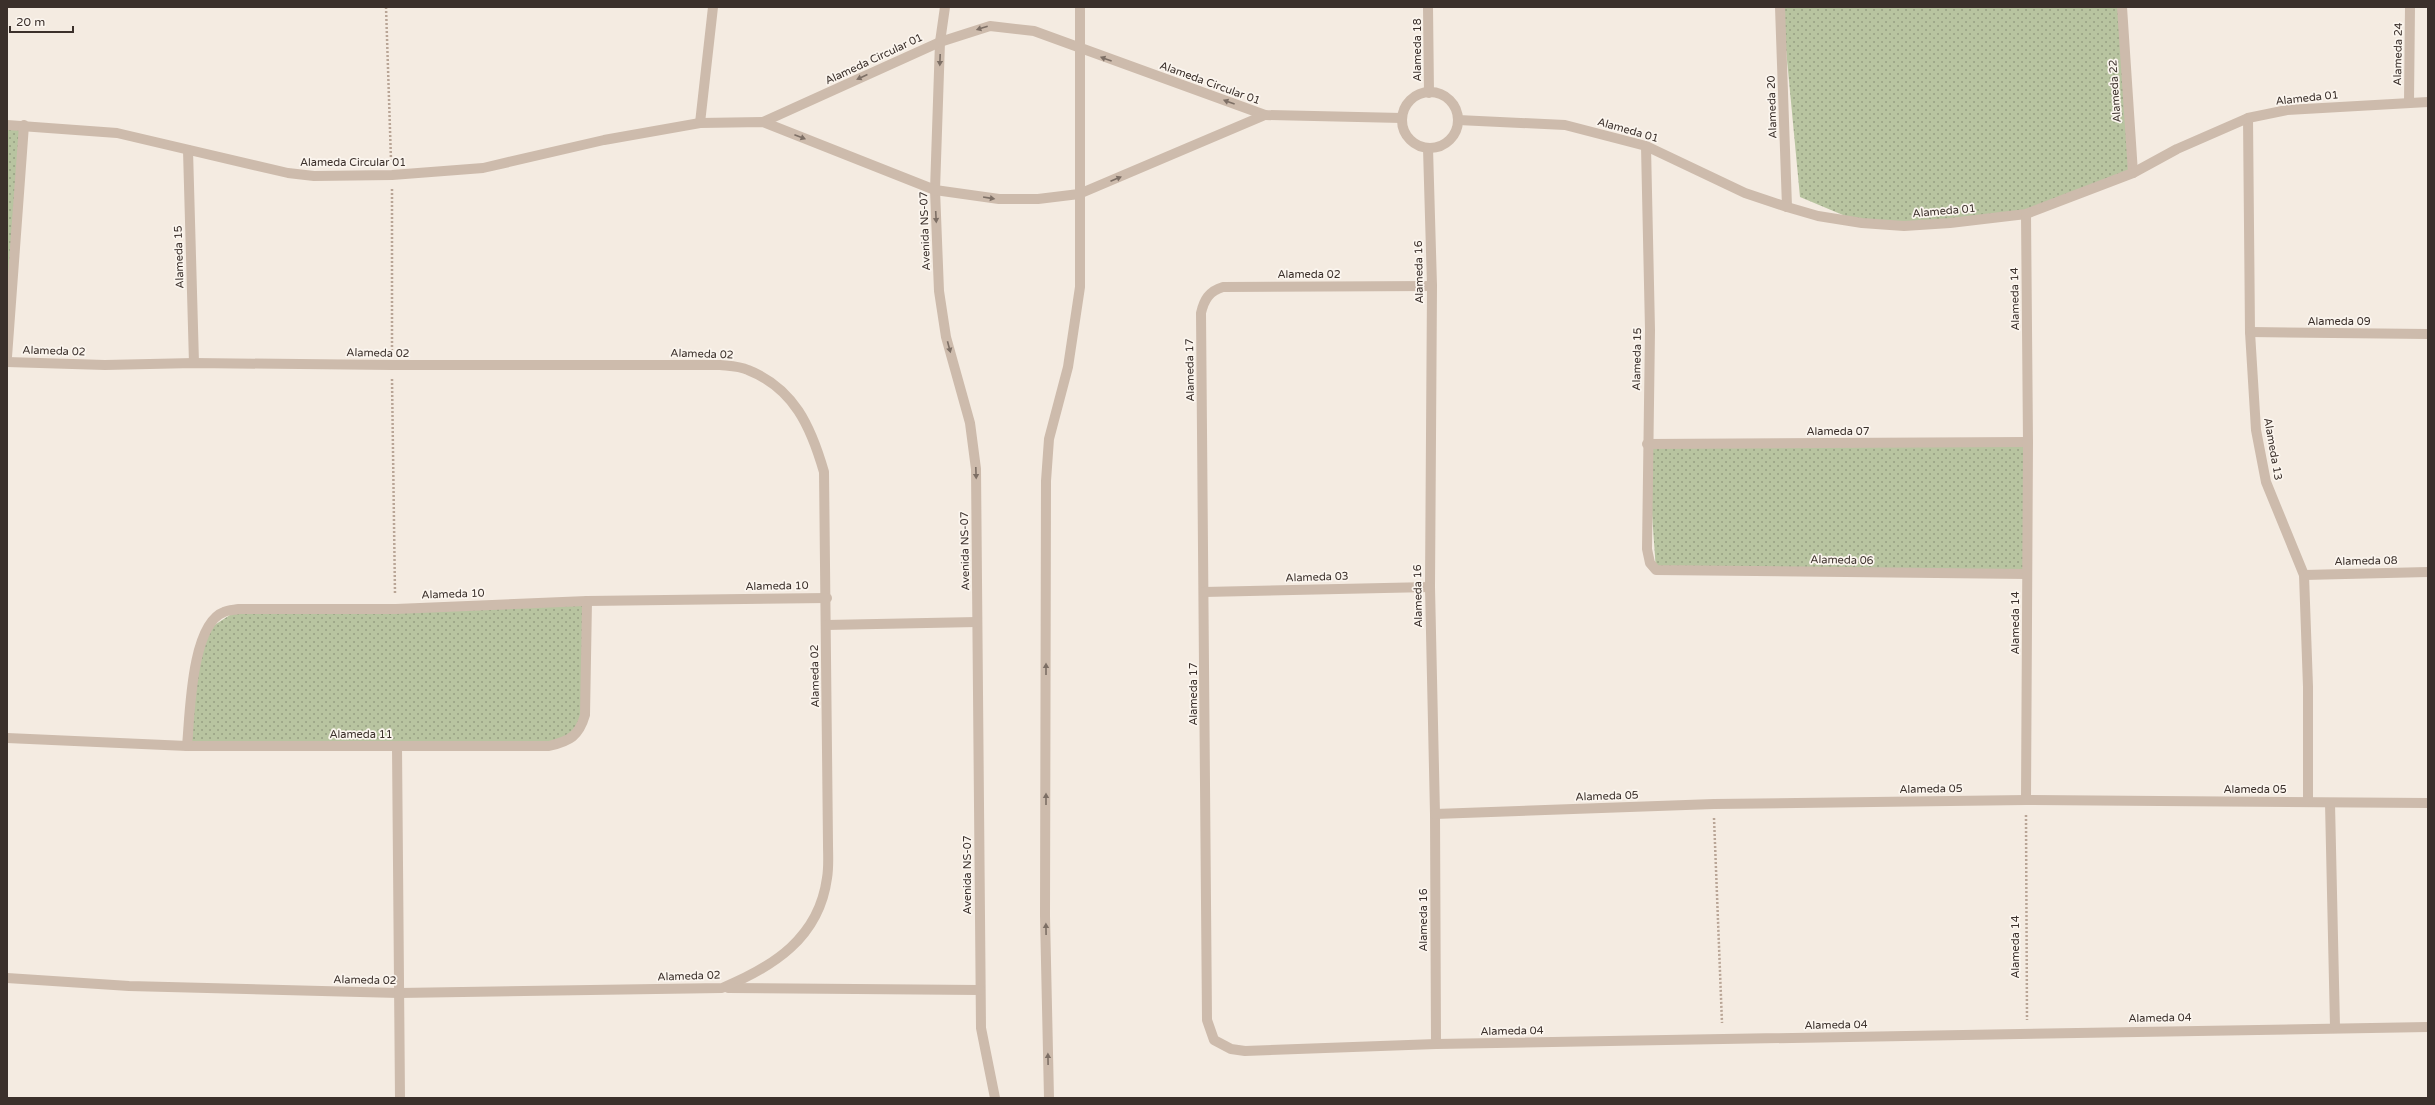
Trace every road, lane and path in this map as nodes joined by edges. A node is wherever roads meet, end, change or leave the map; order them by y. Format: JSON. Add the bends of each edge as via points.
{"nodes":[{"id":1,"x":386,"y":7,"type":"edge"},
{"id":2,"x":713,"y":7,"type":"edge"},
{"id":3,"x":945,"y":7,"type":"edge"},
{"id":4,"x":1080,"y":7,"type":"edge"},
{"id":5,"x":1428,"y":7,"type":"edge"},
{"id":6,"x":1780,"y":7,"type":"edge"},
{"id":7,"x":2122,"y":7,"type":"edge"},
{"id":8,"x":2410,"y":7,"type":"edge"},
{"id":9,"x":940,"y":42,"type":"junction"},
{"id":10,"x":1082,"y":50,"type":"junction"},
{"id":11,"x":1429,"y":93,"type":"junction"},
{"id":12,"x":2409,"y":102,"type":"junction"},
{"id":13,"x":2428,"y":102,"type":"edge"},
{"id":14,"x":1265,"y":116,"type":"junction"},
{"id":15,"x":1402,"y":118,"type":"junction"},
{"id":16,"x":2248,"y":118,"type":"junction"},
{"id":17,"x":1458,"y":120,"type":"junction"},
{"id":18,"x":763,"y":122,"type":"junction"},
{"id":19,"x":700,"y":123,"type":"junction"},
{"id":20,"x":7,"y":125,"type":"edge"},
{"id":21,"x":24,"y":125,"type":"junction"},
{"id":22,"x":1646,"y":146,"type":"junction"},
{"id":23,"x":1428,"y":148,"type":"junction"},
{"id":24,"x":188,"y":150,"type":"junction"},
{"id":25,"x":2133,"y":173,"type":"junction"},
{"id":26,"x":392,"y":175,"type":"junction"},
{"id":27,"x":935,"y":190,"type":"junction"},
{"id":28,"x":1079,"y":194,"type":"junction"},
{"id":29,"x":1787,"y":207,"type":"junction"},
{"id":30,"x":2026,"y":214,"type":"junction"},
{"id":31,"x":1432,"y":286,"type":"junction"},
{"id":32,"x":1201,"y":313,"type":"joint"},
{"id":33,"x":2250,"y":332,"type":"junction"},
{"id":34,"x":2428,"y":334,"type":"edge"},
{"id":35,"x":7,"y":357,"type":"edge"},
{"id":36,"x":7,"y":362,"type":"edge"},
{"id":37,"x":194,"y":362,"type":"junction"},
{"id":38,"x":392,"y":365,"type":"junction"},
{"id":39,"x":2028,"y":442,"type":"junction"},
{"id":40,"x":1647,"y":444,"type":"junction"},
{"id":41,"x":1656,"y":570,"type":"joint"},
{"id":42,"x":2428,"y":572,"type":"edge"},
{"id":43,"x":2027,"y":574,"type":"junction"},
{"id":44,"x":2304,"y":575,"type":"junction"},
{"id":45,"x":1430,"y":587,"type":"junction"},
{"id":46,"x":1204,"y":592,"type":"junction"},
{"id":47,"x":827,"y":598,"type":"junction"},
{"id":48,"x":587,"y":601,"type":"junction"},
{"id":49,"x":396,"y":609,"type":"junction"},
{"id":50,"x":977,"y":622,"type":"junction"},
{"id":51,"x":826,"y":625,"type":"junction"},
{"id":52,"x":7,"y":738,"type":"edge"},
{"id":53,"x":187,"y":746,"type":"junction"},
{"id":54,"x":397,"y":746,"type":"junction"},
{"id":55,"x":2026,"y":800,"type":"junction"},
{"id":56,"x":2308,"y":801,"type":"junction"},
{"id":57,"x":2330,"y":803,"type":"junction"},
{"id":58,"x":2428,"y":803,"type":"edge"},
{"id":59,"x":1714,"y":804,"type":"junction"},
{"id":60,"x":1435,"y":814,"type":"junction"},
{"id":61,"x":7,"y":978,"type":"edge"},
{"id":62,"x":722,"y":988,"type":"junction"},
{"id":63,"x":980,"y":990,"type":"junction"},
{"id":64,"x":399,"y":993,"type":"junction"},
{"id":65,"x":2335,"y":1027,"type":"junction"},
{"id":66,"x":2428,"y":1027,"type":"edge"},
{"id":67,"x":2027,"y":1033,"type":"junction"},
{"id":68,"x":1723,"y":1039,"type":"junction"},
{"id":69,"x":1436,"y":1044,"type":"junction"},
{"id":70,"x":1244,"y":1051,"type":"joint"},
{"id":71,"x":400,"y":1098,"type":"edge"},
{"id":72,"x":995,"y":1098,"type":"edge"},
{"id":73,"x":1049,"y":1098,"type":"edge"}],
"edges":[{"from":1,"to":26,"type":"path"},
{"from":2,"to":19,"type":"street"},
{"from":3,"to":9,"type":"street","name":"Avenida NS-07"},
{"from":4,"to":10,"type":"street"},
{"from":5,"to":11,"type":"street","name":"Alameda 18"},
{"from":6,"to":29,"type":"street","name":"Alameda 20"},
{"from":7,"to":25,"type":"street","name":"Alameda 22"},
{"from":8,"to":12,"type":"street","name":"Alameda 24"},
{"from":10,"to":9,"type":"street","name":"Alameda Circular 01","one_way":true,"via":[[1034,31],[990,26]]},
{"from":9,"to":18,"type":"street","name":"Alameda Circular 01","one_way":true},
{"from":9,"to":27,"type":"street","name":"Avenida NS-07","one_way":true},
{"from":14,"to":10,"type":"street","name":"Alameda Circular 01","one_way":true},
{"from":10,"to":28,"type":"street"},
{"from":11,"to":15,"type":"street","via":[[1414,98],[1406,106]]},
{"from":11,"to":17,"type":"street","via":[[1446,97],[1454,107]]},
{"from":12,"to":13,"type":"street","name":"Alameda 01"},
{"from":12,"to":16,"type":"street","name":"Alameda 01","via":[[2287,110]]},
{"from":14,"to":15,"type":"street"},
{"from":28,"to":14,"type":"street","name":"Alameda Circular 01","one_way":true},
{"from":15,"to":23,"type":"street","via":[[1402,126],[1411,141]]},
{"from":16,"to":25,"type":"street","name":"Alameda 01","via":[[2177,149]]},
{"from":16,"to":33,"type":"street","name":"Alameda 13"},
{"from":17,"to":22,"type":"street","name":"Alameda 01","via":[[1565,125]]},
{"from":17,"to":23,"type":"street","via":[[1449,141]]},
{"from":18,"to":19,"type":"street","name":"Alameda Circular 01"},
{"from":18,"to":27,"type":"street","name":"Alameda Circular 01","one_way":true},
{"from":19,"to":26,"type":"street","name":"Alameda Circular 01","via":[[604,140],[483,168]]},
{"from":20,"to":21,"type":"street","name":"Alameda Circular 01"},
{"from":21,"to":24,"type":"street","name":"Alameda Circular 01","via":[[117,134]]},
{"from":21,"to":35,"type":"street"},
{"from":22,"to":29,"type":"street","name":"Alameda 01","via":[[1745,193]]},
{"from":22,"to":40,"type":"street","name":"Alameda 15","via":[[1650,330]]},
{"from":23,"to":31,"type":"street","name":"Alameda 16"},
{"from":24,"to":26,"type":"street","name":"Alameda Circular 01","via":[[294,174]]},
{"from":24,"to":37,"type":"street","name":"Alameda 15"},
{"from":25,"to":30,"type":"street","name":"Alameda 01"},
{"from":26,"to":38,"type":"path"},
{"from":27,"to":28,"type":"street","name":"Alameda Circular 01","one_way":true,"via":[[999,199],[1038,199]]},
{"from":27,"to":50,"type":"street","name":"Avenida NS-07","one_way":true,"via":[[941,298],[946,337],[970,423],[976,469]]},
{"from":73,"to":28,"type":"street","one_way":true,"via":[[1045,916],[1046,481],[1049,439],[1068,367],[1080,287]]},
{"from":29,"to":30,"type":"street","name":"Alameda 01","via":[[1818,216],[1904,226]]},
{"from":30,"to":39,"type":"street","name":"Alameda 14"},
{"from":31,"to":32,"type":"street","name":"Alameda 02","via":[[1223,287],[1213,290]]},
{"from":31,"to":45,"type":"street","name":"Alameda 16"},
{"from":32,"to":46,"type":"street","name":"Alameda 17"},
{"from":33,"to":34,"type":"street","name":"Alameda 09"},
{"from":33,"to":44,"type":"street","name":"Alameda 13","via":[[2256,430],[2266,482]]},
{"from":36,"to":37,"type":"street","name":"Alameda 02","via":[[105,365]]},
{"from":37,"to":38,"type":"street","name":"Alameda 02"},
{"from":38,"to":47,"type":"street","name":"Alameda 02","via":[[720,365],[746,369],[771,382],[797,407],[815,439],[824,472]]},
{"from":38,"to":49,"type":"path"},
{"from":39,"to":40,"type":"street","name":"Alameda 07"},
{"from":39,"to":43,"type":"street","name":"Alameda 14"},
{"from":40,"to":41,"type":"street","name":"Alameda 15","via":[[1646,549],[1650,563]]},
{"from":41,"to":43,"type":"street","name":"Alameda 06"},
{"from":42,"to":44,"type":"street","name":"Alameda 08"},
{"from":43,"to":55,"type":"street","name":"Alameda 14"},
{"from":44,"to":56,"type":"street","name":"Alameda 13","via":[[2308,687]]},
{"from":45,"to":46,"type":"street","name":"Alameda 03"},
{"from":45,"to":60,"type":"street","name":"Alameda 16"},
{"from":46,"to":70,"type":"street","name":"Alameda 17","via":[[1207,1020],[1214,1040],[1231,1049]]},
{"from":47,"to":48,"type":"street","name":"Alameda 10"},
{"from":47,"to":51,"type":"street","name":"Alameda 02"},
{"from":48,"to":49,"type":"street","name":"Alameda 10"},
{"from":48,"to":54,"type":"street","name":"Alameda 11","via":[[585,715],[581,727],[572,737],[549,746]]},
{"from":49,"to":53,"type":"street","name":"Alameda 10","via":[[239,609],[223,612],[204,632],[198,648]]},
{"from":50,"to":51,"type":"street"},
{"from":50,"to":63,"type":"street","name":"Avenida NS-07"},
{"from":51,"to":62,"type":"street","name":"Alameda 02","via":[[827,878],[819,908],[800,939],[780,959],[755,975]]},
{"from":52,"to":53,"type":"street","name":"Alameda 11"},
{"from":53,"to":54,"type":"street","name":"Alameda 11"},
{"from":54,"to":64,"type":"street"},
{"from":55,"to":56,"type":"street","name":"Alameda 05"},
{"from":55,"to":59,"type":"street","name":"Alameda 05"},
{"from":55,"to":67,"type":"path","name":"Alameda 14"},
{"from":56,"to":57,"type":"street","name":"Alameda 05"},
{"from":57,"to":58,"type":"street","name":"Alameda 05"},
{"from":57,"to":65,"type":"street"},
{"from":59,"to":60,"type":"street","name":"Alameda 05"},
{"from":59,"to":68,"type":"path"},
{"from":60,"to":69,"type":"street","name":"Alameda 16"},
{"from":61,"to":64,"type":"street","name":"Alameda 02","via":[[129,986]]},
{"from":62,"to":63,"type":"street"},
{"from":62,"to":64,"type":"street","name":"Alameda 02"},
{"from":63,"to":72,"type":"street","name":"Avenida NS-07","via":[[981,1028]]},
{"from":64,"to":71,"type":"street"},
{"from":65,"to":66,"type":"street","name":"Alameda 04"},
{"from":65,"to":67,"type":"street","name":"Alameda 04"},
{"from":67,"to":68,"type":"street","name":"Alameda 04"},
{"from":68,"to":69,"type":"street","name":"Alameda 04"},
{"from":69,"to":70,"type":"street","name":"Alameda 04"}]}
